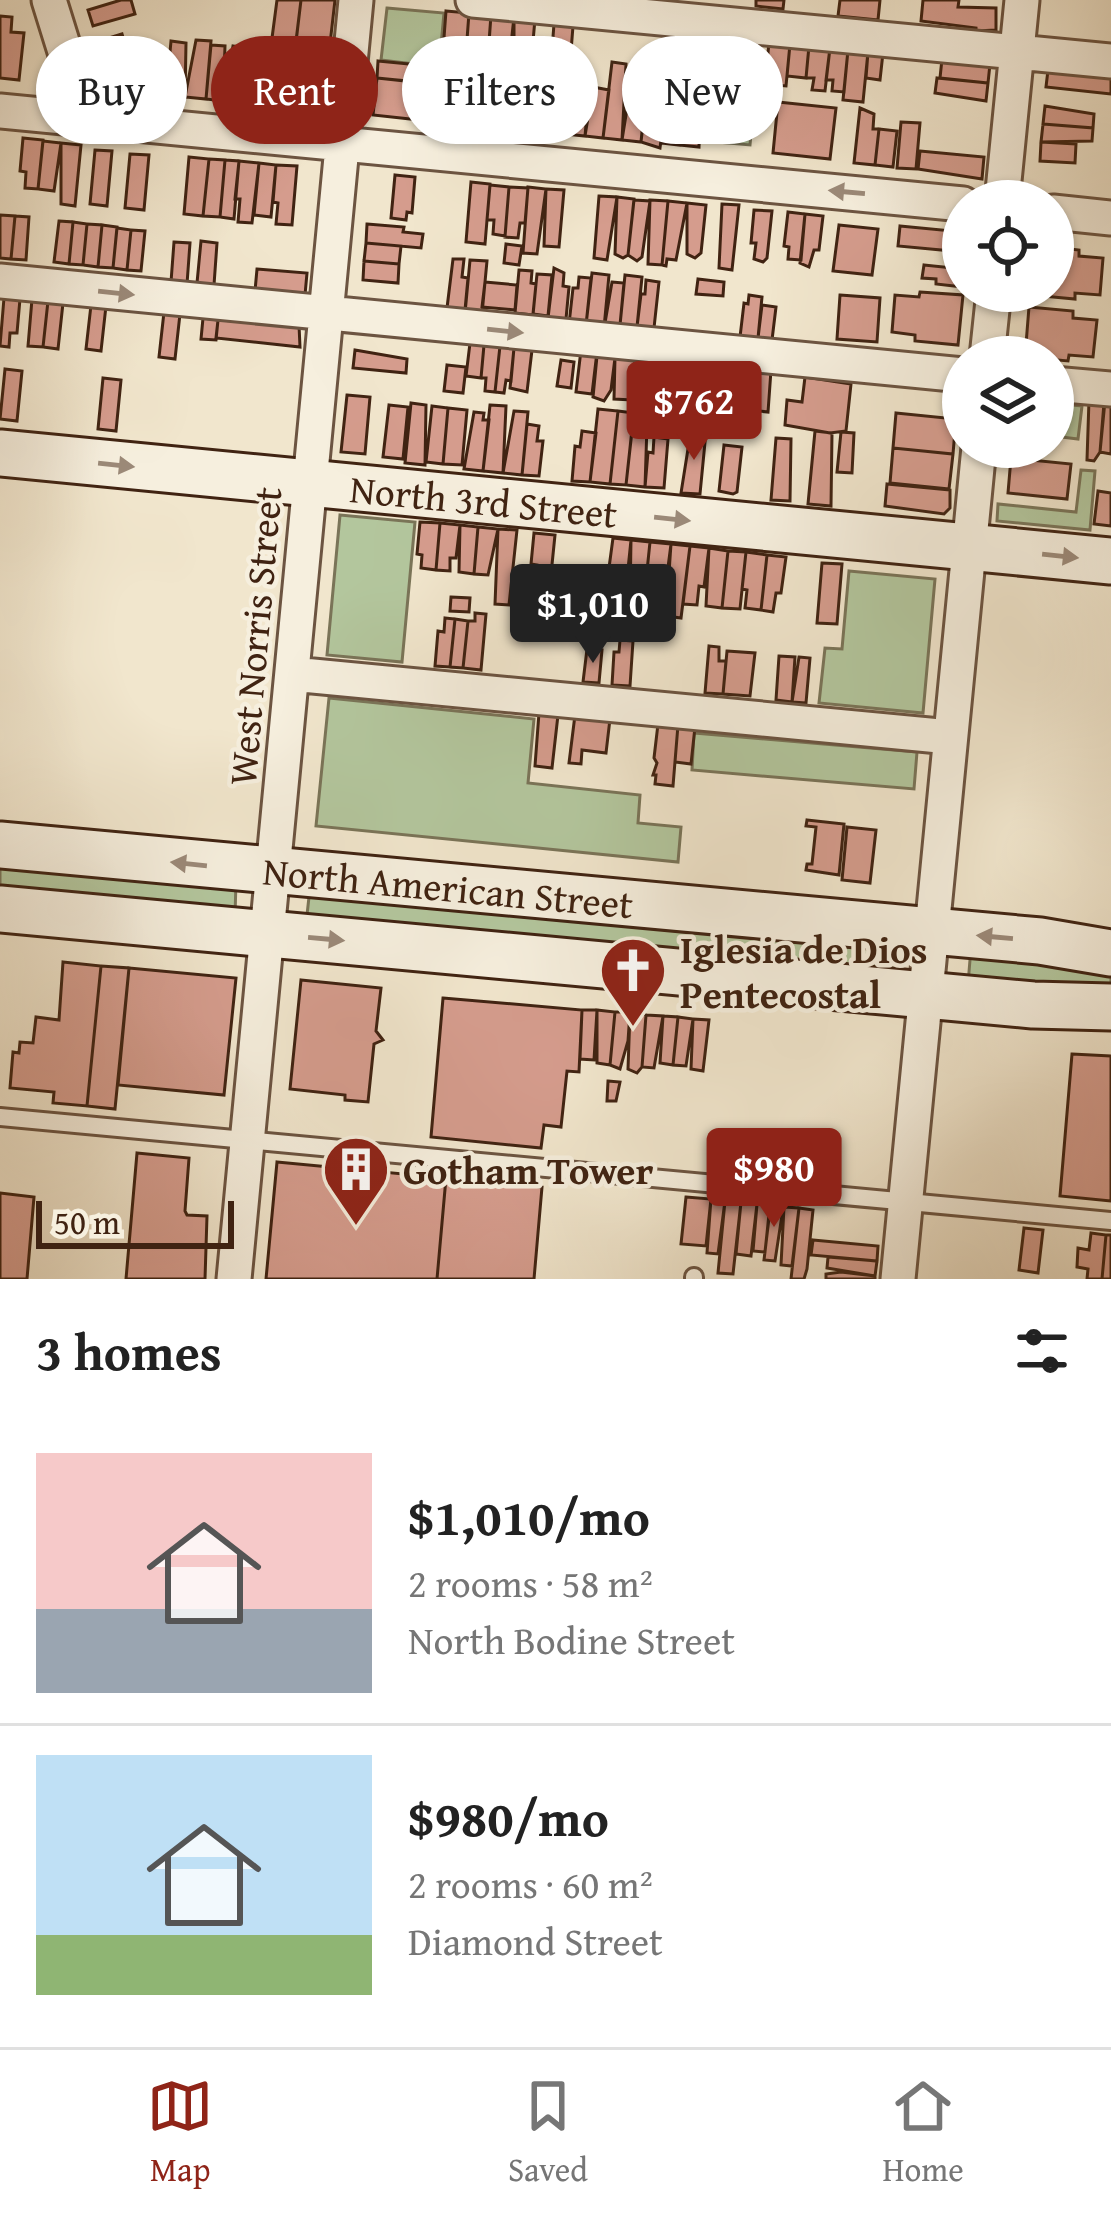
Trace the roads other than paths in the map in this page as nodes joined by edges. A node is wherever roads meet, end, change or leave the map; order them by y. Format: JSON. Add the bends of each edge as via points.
{"nodes":[{"id":1,"x":49,"y":0,"type":"edge"},
{"id":2,"x":356,"y":0,"type":"edge"},
{"id":3,"x":473,"y":0,"type":"edge"},
{"id":4,"x":1022,"y":0,"type":"edge"},
{"id":5,"x":60,"y":36,"type":"edge"},
{"id":6,"x":1017,"y":52,"type":"junction"},
{"id":7,"x":1111,"y":61,"type":"edge"},
{"id":8,"x":0,"y":111,"type":"edge"},
{"id":9,"x":36,"y":114,"type":"edge"},
{"id":10,"x":187,"y":130,"type":"edge"},
{"id":11,"x":342,"y":146,"type":"junction"},
{"id":12,"x":1004,"y":180,"type":"edge"},
{"id":13,"x":942,"y":202,"type":"edge"},
{"id":14,"x":1074,"y":214,"type":"edge"},
{"id":15,"x":1111,"y":218,"type":"edge"},
{"id":16,"x":0,"y":281,"type":"edge"},
{"id":17,"x":326,"y":313,"type":"junction"},
{"id":18,"x":942,"y":373,"type":"edge"},
{"id":19,"x":1074,"y":386,"type":"edge"},
{"id":20,"x":1111,"y":389,"type":"edge"},
{"id":21,"x":0,"y":453,"type":"edge"},
{"id":22,"x":977,"y":468,"type":"edge"},
{"id":23,"x":310,"y":483,"type":"junction"},
{"id":24,"x":970,"y":548,"type":"junction"},
{"id":25,"x":1111,"y":561,"type":"edge"},
{"id":26,"x":292,"y":674,"type":"junction"},
{"id":27,"x":950,"y":737,"type":"junction"},
{"id":28,"x":0,"y":845,"type":"edge"},
{"id":29,"x":273,"y":872,"type":"junction"},
{"id":30,"x":0,"y":909,"type":"edge"},
{"id":31,"x":932,"y":932,"type":"junction"},
{"id":32,"x":267,"y":933,"type":"junction"},
{"id":33,"x":1111,"y":953,"type":"edge"},
{"id":34,"x":926,"y":995,"type":"junction"},
{"id":35,"x":1111,"y":1007,"type":"edge"},
{"id":36,"x":0,"y":1117,"type":"edge"},
{"id":37,"x":248,"y":1140,"type":"junction"},
{"id":38,"x":905,"y":1201,"type":"junction"},
{"id":39,"x":1111,"y":1221,"type":"edge"},
{"id":40,"x":234,"y":1279,"type":"edge"},
{"id":41,"x":898,"y":1279,"type":"edge"}],
"edges":[{"from":1,"to":5,"type":"street"},
{"from":2,"to":11,"type":"street","name":"West Norris Street"},
{"from":3,"to":6,"type":"street"},
{"from":4,"to":6,"type":"street"},
{"from":6,"to":7,"type":"street"},
{"from":6,"to":12,"type":"street"},
{"from":8,"to":9,"type":"street"},
{"from":10,"to":11,"type":"street"},
{"from":13,"to":11,"type":"street","one_way":true},
{"from":11,"to":17,"type":"street","name":"West Norris Street"},
{"from":14,"to":15,"type":"street"},
{"from":16,"to":17,"type":"street","one_way":true},
{"from":17,"to":18,"type":"street","one_way":true},
{"from":17,"to":23,"type":"street","name":"West Norris Street"},
{"from":19,"to":20,"type":"street"},
{"from":21,"to":23,"type":"street","name":"North 3rd Street","one_way":true},
{"from":22,"to":24,"type":"street"},
{"from":23,"to":24,"type":"street","name":"North 3rd Street","one_way":true},
{"from":23,"to":26,"type":"street","name":"West Norris Street"},
{"from":24,"to":25,"type":"street","name":"North 3rd Street","one_way":true},
{"from":24,"to":27,"type":"street"},
{"from":26,"to":27,"type":"street"},
{"from":26,"to":29,"type":"street","name":"West Norris Street"},
{"from":27,"to":31,"type":"street"},
{"from":29,"to":28,"type":"street","name":"North American Street","one_way":true},
{"from":29,"to":31,"type":"street","name":"North American Street"},
{"from":29,"to":32,"type":"street","name":"West Norris Street"},
{"from":30,"to":32,"type":"street","name":"North American Street"},
{"from":33,"to":31,"type":"street","name":"North American Street","one_way":true},
{"from":31,"to":34,"type":"street"},
{"from":32,"to":34,"type":"street","name":"North American Street","one_way":true},
{"from":32,"to":37,"type":"street","name":"West Norris Street"},
{"from":34,"to":35,"type":"street","name":"North American Street"},
{"from":34,"to":38,"type":"street"},
{"from":36,"to":37,"type":"lane"},
{"from":37,"to":38,"type":"lane"},
{"from":37,"to":40,"type":"street","name":"West Norris Street"},
{"from":38,"to":39,"type":"lane"},
{"from":38,"to":41,"type":"street"}]}
